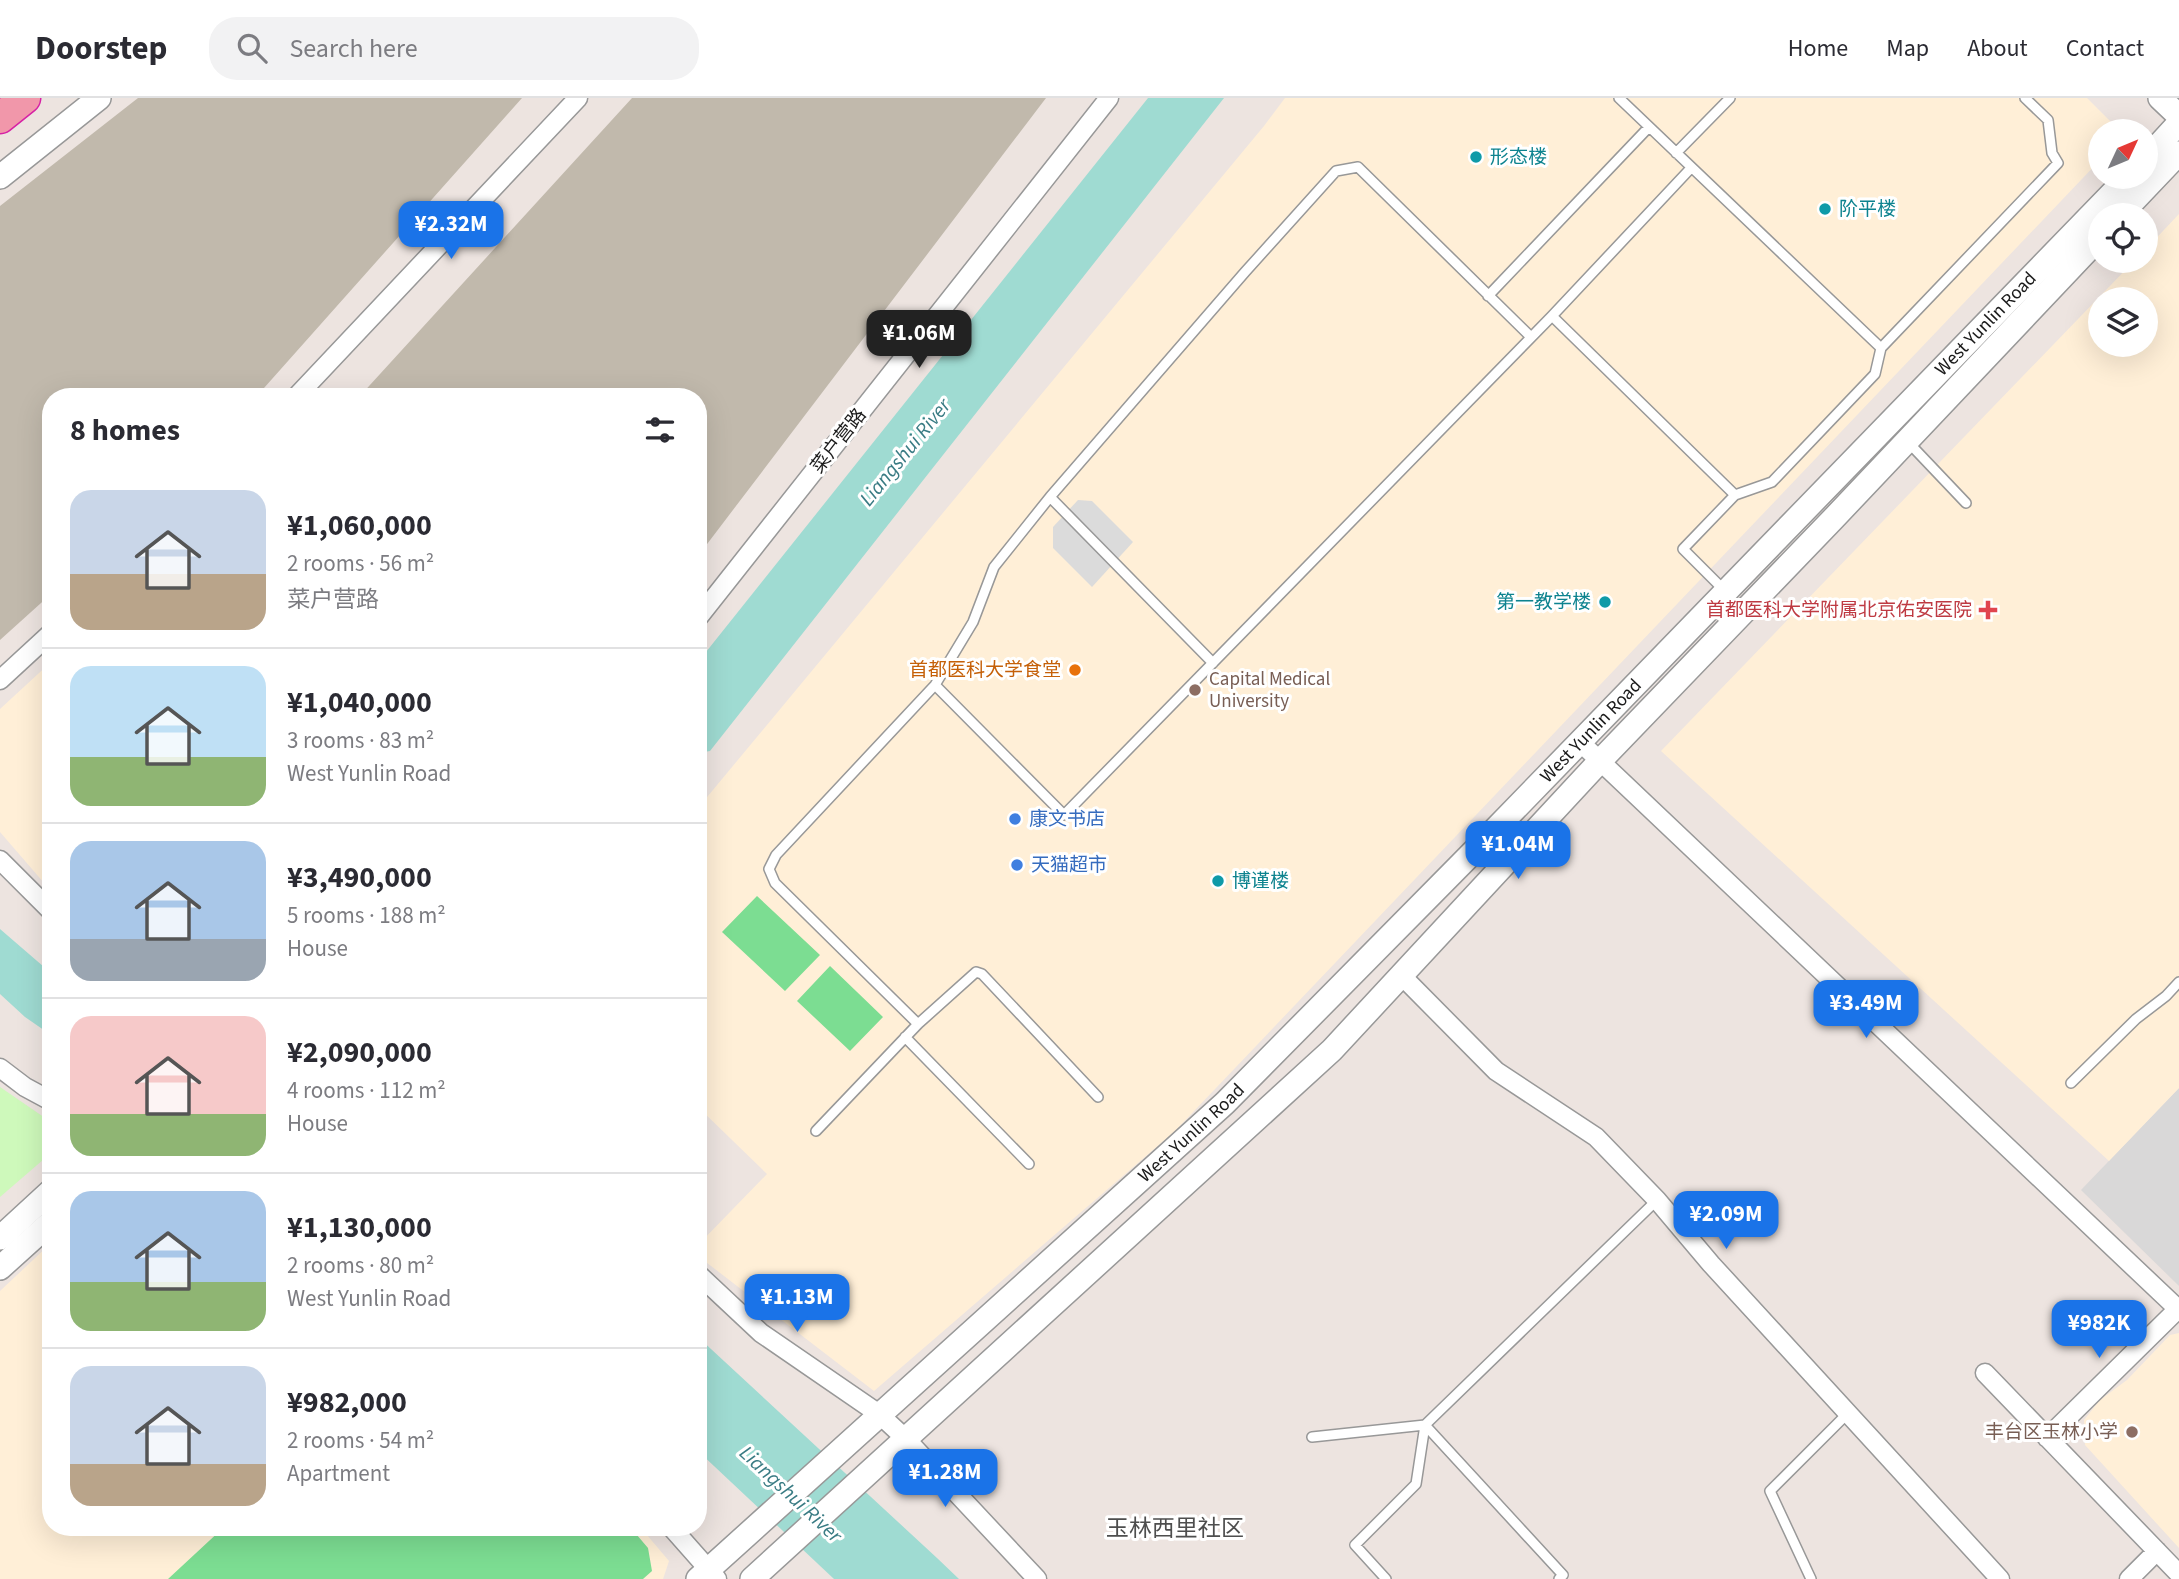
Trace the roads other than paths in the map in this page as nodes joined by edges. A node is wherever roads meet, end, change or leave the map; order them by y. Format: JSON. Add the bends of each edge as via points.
{"nodes":[{"id":1,"x":24,"y":98,"type":"edge"},
{"id":2,"x":99,"y":98,"type":"edge"},
{"id":3,"x":578,"y":98,"type":"edge"},
{"id":4,"x":1109,"y":98,"type":"edge"},
{"id":5,"x":1619,"y":98,"type":"edge"},
{"id":6,"x":1730,"y":98,"type":"edge"},
{"id":7,"x":2025,"y":98,"type":"edge"},
{"id":8,"x":2160,"y":98,"type":"edge"},
{"id":9,"x":2179,"y":116,"type":"edge"},
{"id":10,"x":0,"y":118,"type":"edge"},
{"id":11,"x":2179,"y":123,"type":"edge"},
{"id":12,"x":1649,"y":127,"type":"junction"},
{"id":13,"x":1676,"y":153,"type":"junction"},
{"id":14,"x":2167,"y":156,"type":"edge"},
{"id":15,"x":1691,"y":168,"type":"junction"},
{"id":16,"x":0,"y":177,"type":"edge"},
{"id":17,"x":2116,"y":189,"type":"edge"},
{"id":18,"x":2130,"y":203,"type":"edge"},
{"id":19,"x":2088,"y":250,"type":"edge"},
{"id":20,"x":1488,"y":296,"type":"junction"},
{"id":21,"x":1552,"y":316,"type":"junction"},
{"id":22,"x":1531,"y":337,"type":"junction"},
{"id":23,"x":1881,"y":348,"type":"junction"},
{"id":24,"x":304,"y":388,"type":"edge"},
{"id":25,"x":1907,"y":441,"type":"junction"},
{"id":26,"x":1735,"y":495,"type":"junction"},
{"id":27,"x":1050,"y":497,"type":"junction"},
{"id":28,"x":1966,"y":503,"type":"dead end"},
{"id":29,"x":1725,"y":591,"type":"junction"},
{"id":30,"x":707,"y":607,"type":"edge"},
{"id":31,"x":42,"y":641,"type":"edge"},
{"id":32,"x":1213,"y":663,"type":"junction"},
{"id":33,"x":0,"y":680,"type":"edge"},
{"id":34,"x":935,"y":685,"type":"junction"},
{"id":35,"x":1580,"y":742,"type":"junction"},
{"id":36,"x":1600,"y":761,"type":"junction"},
{"id":37,"x":0,"y":860,"type":"edge"},
{"id":38,"x":42,"y":902,"type":"edge"},
{"id":39,"x":1401,"y":975,"type":"junction"},
{"id":40,"x":2179,"y":982,"type":"edge"},
{"id":41,"x":918,"y":1024,"type":"junction"},
{"id":42,"x":905,"y":1037,"type":"junction"},
{"id":43,"x":0,"y":1068,"type":"edge"},
{"id":44,"x":2071,"y":1083,"type":"dead end"},
{"id":45,"x":42,"y":1096,"type":"edge"},
{"id":46,"x":1098,"y":1097,"type":"dead end"},
{"id":47,"x":816,"y":1131,"type":"dead end"},
{"id":48,"x":1029,"y":1164,"type":"dead end"},
{"id":49,"x":42,"y":1199,"type":"edge"},
{"id":50,"x":1657,"y":1200,"type":"junction"},
{"id":51,"x":42,"y":1230,"type":"edge"},
{"id":52,"x":0,"y":1238,"type":"edge"},
{"id":53,"x":0,"y":1268,"type":"edge"},
{"id":54,"x":707,"y":1282,"type":"edge"},
{"id":55,"x":2178,"y":1310,"type":"edge"},
{"id":56,"x":1985,"y":1373,"type":"dead end"},
{"id":57,"x":1848,"y":1413,"type":"junction"},
{"id":58,"x":879,"y":1414,"type":"junction"},
{"id":59,"x":1424,"y":1426,"type":"junction"},
{"id":60,"x":1312,"y":1437,"type":"dead end"},
{"id":61,"x":2047,"y":1438,"type":"junction"},
{"id":62,"x":906,"y":1439,"type":"junction"},
{"id":63,"x":678,"y":1536,"type":"edge"},
{"id":64,"x":2157,"y":1551,"type":"junction"},
{"id":65,"x":2179,"y":1574,"type":"edge"},
{"id":66,"x":708,"y":1576,"type":"edge"},
{"id":67,"x":753,"y":1578,"type":"edge"},
{"id":68,"x":1037,"y":1579,"type":"edge"},
{"id":69,"x":1385,"y":1579,"type":"edge"},
{"id":70,"x":1559,"y":1579,"type":"edge"},
{"id":71,"x":1811,"y":1579,"type":"edge"},
{"id":72,"x":2000,"y":1579,"type":"edge"},
{"id":73,"x":2129,"y":1579,"type":"edge"}],
"edges":[{"from":1,"to":10,"type":"highway"},
{"from":2,"to":16,"type":"street"},
{"from":3,"to":24,"type":"street"},
{"from":4,"to":30,"type":"street","name":"菜户营路"},
{"from":5,"to":12,"type":"lane"},
{"from":6,"to":13,"type":"lane"},
{"from":7,"to":23,"type":"lane","via":[[2048,120],[2052,153],[2058,163]]},
{"from":8,"to":9,"type":"street"},
{"from":11,"to":14,"type":"street"},
{"from":12,"to":13,"type":"lane"},
{"from":12,"to":20,"type":"lane"},
{"from":13,"to":15,"type":"lane"},
{"from":14,"to":18,"type":"street"},
{"from":15,"to":21,"type":"lane"},
{"from":15,"to":23,"type":"lane"},
{"from":17,"to":29,"type":"street","name":"West Yunlin Road"},
{"from":19,"to":25,"type":"street","name":"West Yunlin Road"},
{"from":20,"to":22,"type":"lane"},
{"from":20,"to":27,"type":"lane","via":[[1358,167],[1336,171]]},
{"from":21,"to":22,"type":"lane"},
{"from":21,"to":26,"type":"lane"},
{"from":22,"to":32,"type":"lane"},
{"from":23,"to":26,"type":"lane","via":[[1875,374],[1772,482]]},
{"from":25,"to":28,"type":"lane"},
{"from":25,"to":36,"type":"street","name":"West Yunlin Road"},
{"from":26,"to":29,"type":"lane","via":[[1683,549]]},
{"from":27,"to":32,"type":"lane"},
{"from":27,"to":34,"type":"lane","via":[[994,567],[973,622]]},
{"from":29,"to":35,"type":"street","name":"West Yunlin Road"},
{"from":31,"to":33,"type":"street"},
{"from":32,"to":34,"type":"lane","via":[[1064,815]]},
{"from":34,"to":41,"type":"lane","via":[[768,869],[775,883]]},
{"from":35,"to":36,"type":"street"},
{"from":35,"to":58,"type":"street","name":"West Yunlin Road","via":[[1225,1103]]},
{"from":36,"to":39,"type":"street","name":"West Yunlin Road"},
{"from":36,"to":55,"type":"street"},
{"from":37,"to":38,"type":"street"},
{"from":39,"to":50,"type":"street","via":[[1496,1071],[1596,1137]]},
{"from":39,"to":62,"type":"street","name":"West Yunlin Road","via":[[1306,1076]]},
{"from":40,"to":44,"type":"lane"},
{"from":41,"to":42,"type":"lane"},
{"from":41,"to":46,"type":"lane","via":[[972,975],[982,974]]},
{"from":42,"to":47,"type":"lane"},
{"from":42,"to":48,"type":"lane"},
{"from":43,"to":45,"type":"street"},
{"from":49,"to":52,"type":"street"},
{"from":50,"to":57,"type":"street"},
{"from":50,"to":59,"type":"lane"},
{"from":51,"to":53,"type":"street"},
{"from":54,"to":58,"type":"street","via":[[761,1333]]},
{"from":55,"to":61,"type":"street"},
{"from":56,"to":61,"type":"street"},
{"from":57,"to":71,"type":"lane","via":[[1770,1491]]},
{"from":57,"to":72,"type":"street"},
{"from":58,"to":62,"type":"street"},
{"from":58,"to":66,"type":"street","name":"West Yunlin Road","via":[[727,1553]]},
{"from":59,"to":60,"type":"lane"},
{"from":59,"to":69,"type":"lane","via":[[1416,1484],[1355,1545]]},
{"from":59,"to":70,"type":"lane","via":[[1563,1575]]},
{"from":61,"to":64,"type":"street"},
{"from":62,"to":67,"type":"street","name":"West Yunlin Road"},
{"from":62,"to":68,"type":"street"},
{"from":63,"to":66,"type":"street"},
{"from":64,"to":65,"type":"street"},
{"from":64,"to":73,"type":"street"}]}
